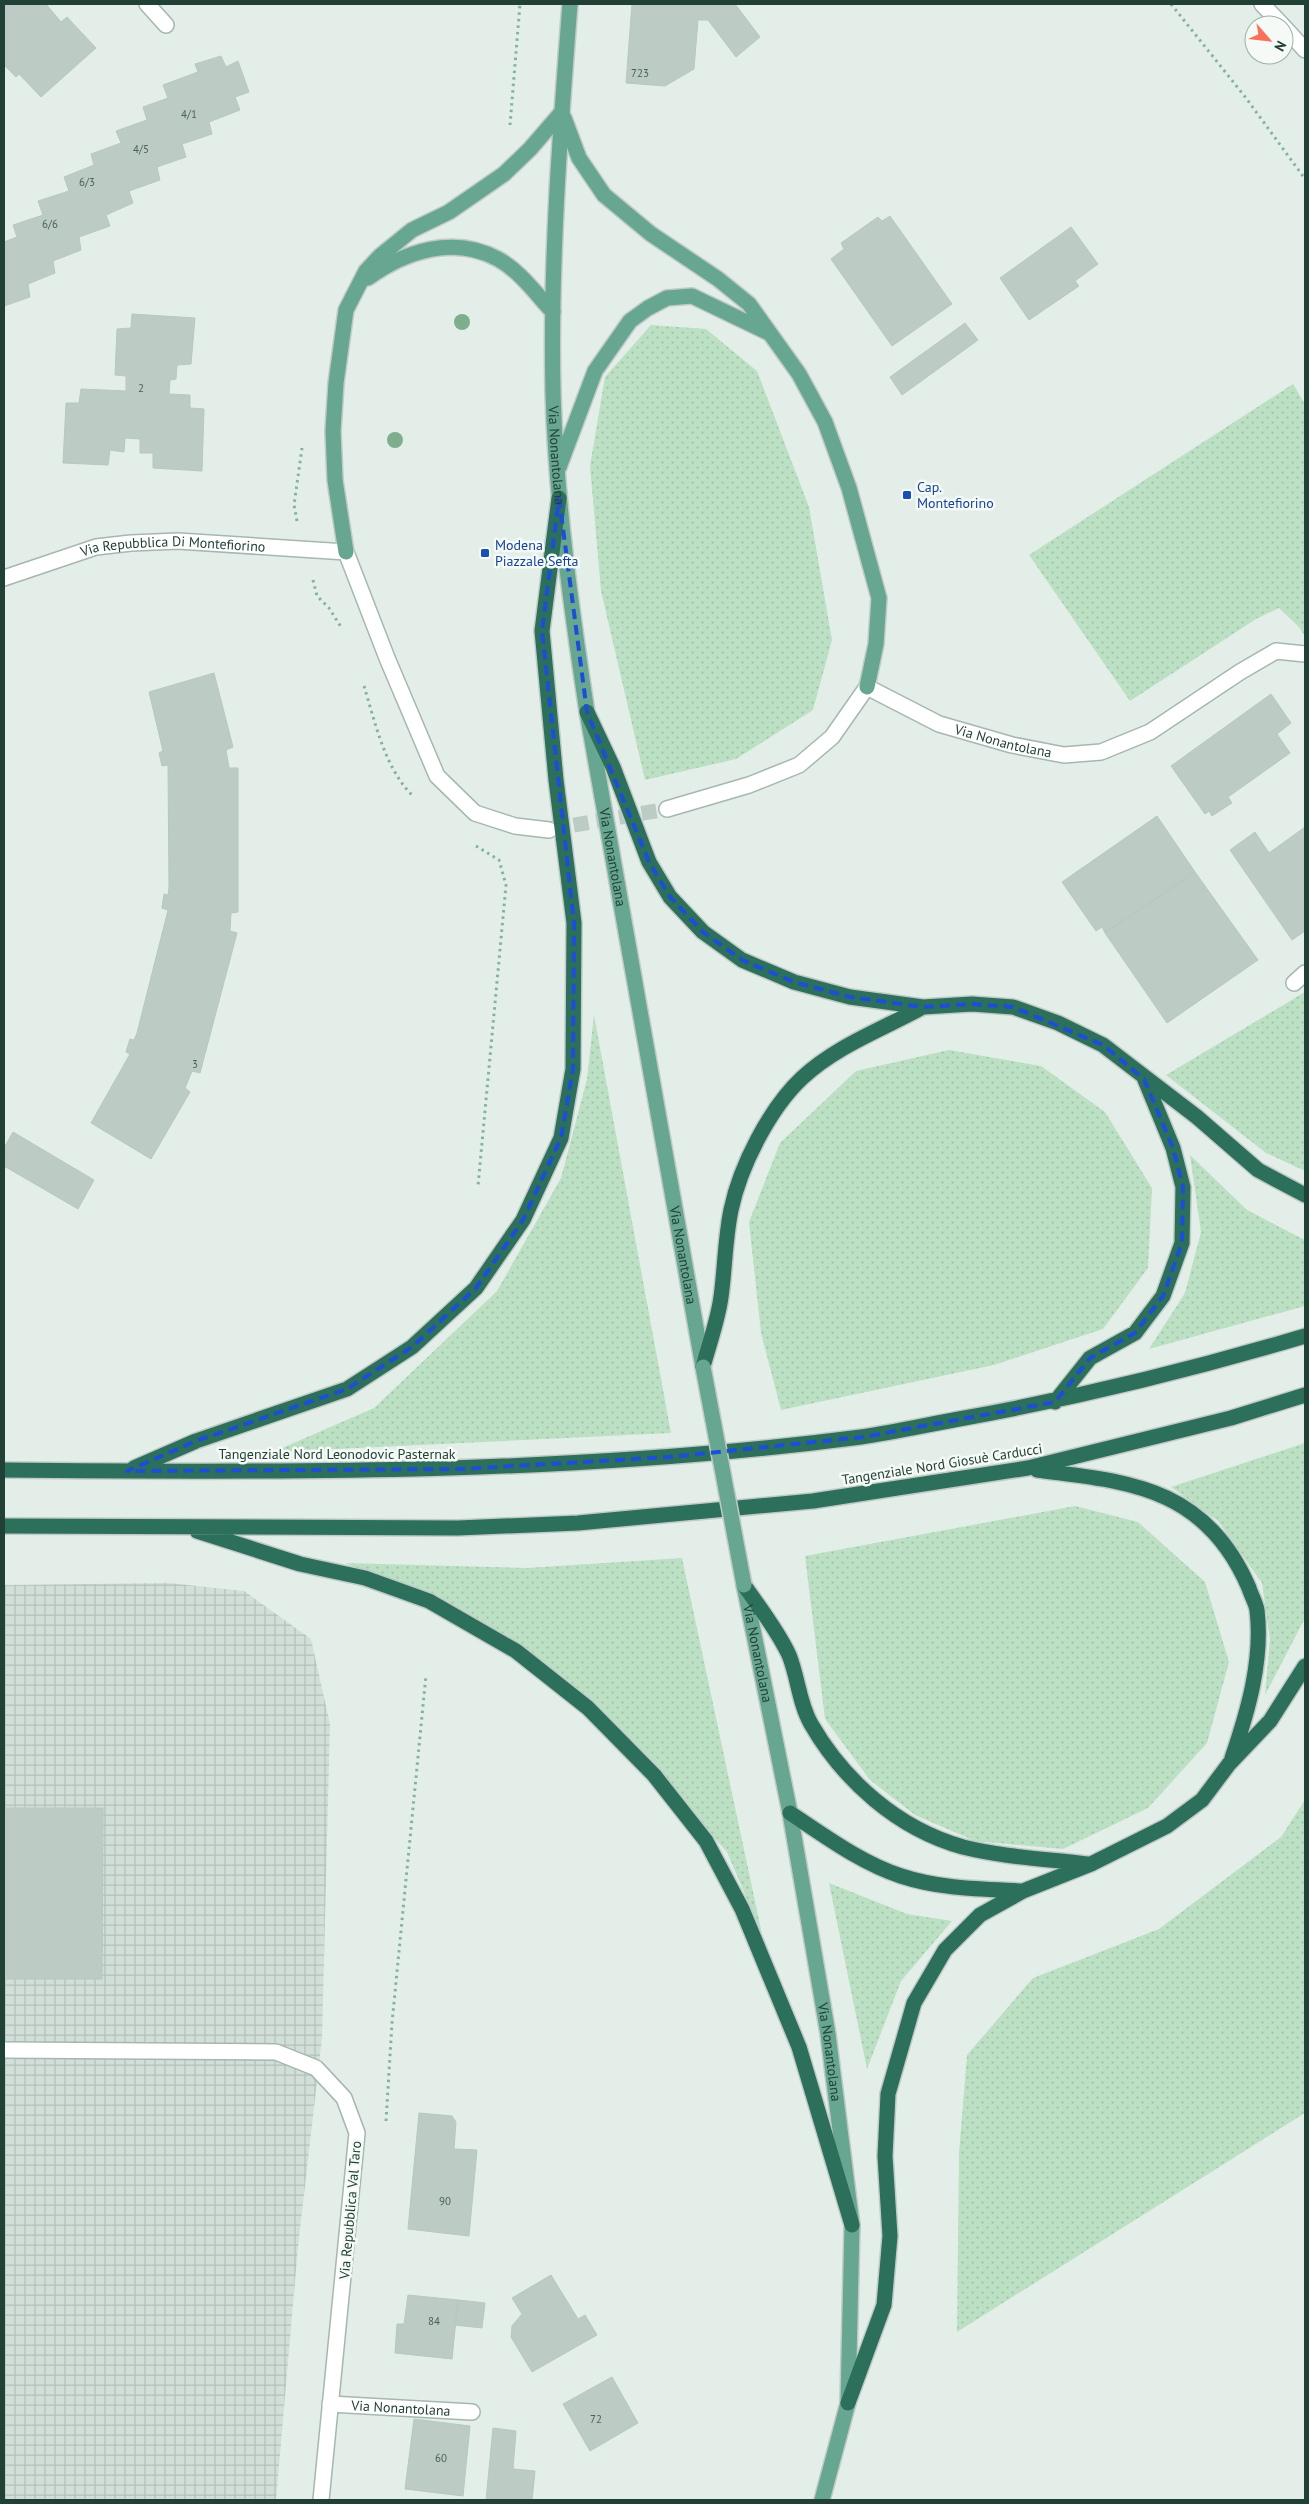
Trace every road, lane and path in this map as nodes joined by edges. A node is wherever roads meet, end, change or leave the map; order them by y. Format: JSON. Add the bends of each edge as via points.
{"nodes":[{"id":1,"x":147,"y":4,"type":"edge"},
{"id":2,"x":520,"y":4,"type":"edge"},
{"id":3,"x":570,"y":4,"type":"edge"},
{"id":4,"x":1171,"y":4,"type":"edge"},
{"id":5,"x":1262,"y":4,"type":"edge"},
{"id":6,"x":1272,"y":15,"type":"edge"},
{"id":7,"x":166,"y":25,"type":"dead end"},
{"id":8,"x":1294,"y":38,"type":"edge"},
{"id":9,"x":1305,"y":50,"type":"edge"},
{"id":10,"x":562,"y":112,"type":"junction"},
{"id":11,"x":507,"y":132,"type":"dead end"},
{"id":12,"x":1305,"y":179,"type":"edge"},
{"id":13,"x":357,"y":287,"type":"junction"},
{"id":14,"x":553,"y":312,"type":"junction"},
{"id":15,"x":770,"y":333,"type":"junction"},
{"id":16,"x":303,"y":447,"type":"dead end"},
{"id":17,"x":557,"y":474,"type":"junction"},
{"id":18,"x":560,"y":498,"type":"junction"},
{"id":19,"x":304,"y":550,"type":"junction"},
{"id":20,"x":346,"y":552,"type":"junction"},
{"id":21,"x":6,"y":574,"type":"edge"},
{"id":22,"x":342,"y":629,"type":"dead end"},
{"id":23,"x":1305,"y":654,"type":"edge"},
{"id":24,"x":362,"y":679,"type":"dead end"},
{"id":25,"x":868,"y":687,"type":"junction"},
{"id":26,"x":587,"y":712,"type":"junction"},
{"id":27,"x":417,"y":800,"type":"dead end"},
{"id":28,"x":667,"y":809,"type":"tunnel mouth"},
{"id":29,"x":550,"y":830,"type":"tunnel mouth"},
{"id":30,"x":472,"y":843,"type":"dead end"},
{"id":31,"x":923,"y":1007,"type":"junction"},
{"id":32,"x":1144,"y":1079,"type":"junction"},
{"id":33,"x":478,"y":1186,"type":"dead end"},
{"id":34,"x":1305,"y":1195,"type":"edge"},
{"id":35,"x":1305,"y":1336,"type":"edge"},
{"id":36,"x":703,"y":1367,"type":"junction"},
{"id":37,"x":1305,"y":1396,"type":"edge"},
{"id":38,"x":1055,"y":1402,"type":"junction"},
{"id":39,"x":1028,"y":1468,"type":"junction"},
{"id":40,"x":4,"y":1470,"type":"edge"},
{"id":41,"x":127,"y":1471,"type":"junction"},
{"id":42,"x":4,"y":1526,"type":"edge"},
{"id":43,"x":184,"y":1527,"type":"junction"},
{"id":44,"x":744,"y":1585,"type":"junction"},
{"id":45,"x":1305,"y":1666,"type":"edge"},
{"id":46,"x":426,"y":1674,"type":"dead end"},
{"id":47,"x":1230,"y":1764,"type":"junction"},
{"id":48,"x":790,"y":1813,"type":"junction"},
{"id":49,"x":1091,"y":1864,"type":"junction"},
{"id":50,"x":1023,"y":1891,"type":"junction"},
{"id":51,"x":4,"y":2050,"type":"edge"},
{"id":52,"x":386,"y":2125,"type":"dead end"},
{"id":53,"x":852,"y":2225,"type":"junction"},
{"id":54,"x":848,"y":2403,"type":"junction"},
{"id":55,"x":330,"y":2404,"type":"junction"},
{"id":56,"x":472,"y":2412,"type":"dead end"},
{"id":57,"x":321,"y":2500,"type":"edge"},
{"id":58,"x":822,"y":2500,"type":"edge"}],
"edges":[{"from":1,"to":7,"type":"street"},
{"from":2,"to":11,"type":"path"},
{"from":3,"to":10,"type":"main road","name":"Via Nonantolana"},
{"from":4,"to":12,"type":"path"},
{"from":5,"to":6,"type":"street"},
{"from":8,"to":9,"type":"street"},
{"from":10,"to":13,"type":"main road","via":[[530,150],[504,174],[449,212],[412,230],[380,256]]},
{"from":10,"to":14,"type":"main road","name":"Via Nonantolana"},
{"from":10,"to":15,"type":"main road","via":[[579,158],[604,195],[651,234],[749,304]]},
{"from":13,"to":14,"type":"main road","via":[[384,266],[411,253],[441,247],[469,249],[498,259],[522,277]]},
{"from":13,"to":20,"type":"main road","via":[[346,310],[341,334],[333,432],[335,480]]},
{"from":14,"to":17,"type":"main road","name":"Via Nonantolana"},
{"from":15,"to":17,"type":"main road","via":[[692,296],[667,298],[648,308],[630,321],[595,372]]},
{"from":15,"to":25,"type":"main road","via":[[800,374],[825,422],[866,546],[880,598]]},
{"from":16,"to":19,"type":"path","via":[[294,505]]},
{"from":17,"to":18,"type":"main road","name":"Via Nonantolana"},
{"from":18,"to":26,"type":"main road","name":"Via Nonantolana"},
{"from":18,"to":41,"type":"highway","via":[[542,631],[574,923],[573,1069],[561,1138],[523,1220],[476,1288],[412,1346],[347,1389],[196,1441]]},
{"from":19,"to":20,"type":"street","name":"Via Repubblica Di Montefiorino"},
{"from":19,"to":21,"type":"street","name":"Via Repubblica Di Montefiorino","via":[[178,541],[131,543],[96,547]]},
{"from":19,"to":22,"type":"path","via":[[317,596],[330,608]]},
{"from":20,"to":29,"type":"street","via":[[437,776],[475,813],[515,826]]},
{"from":23,"to":25,"type":"street","name":"Via Nonantolana","via":[[1276,651],[1150,732],[1101,752],[1064,755],[1012,746],[939,724]]},
{"from":24,"to":27,"type":"path","via":[[387,754],[404,787]]},
{"from":25,"to":28,"type":"street","via":[[832,737],[799,765],[749,785]]},
{"from":26,"to":31,"type":"highway","via":[[613,767],[649,862],[670,897],[703,932],[742,960],[794,982],[850,996]]},
{"from":26,"to":36,"type":"main road","name":"Via Nonantolana"},
{"from":30,"to":33,"type":"path","via":[[499,860],[506,885]]},
{"from":31,"to":32,"type":"highway","via":[[972,1004],[1013,1007],[1058,1023],[1103,1046]]},
{"from":31,"to":36,"type":"highway","via":[[826,1059],[802,1077],[769,1120],[745,1168],[731,1208],[721,1298]]},
{"from":32,"to":34,"type":"highway","via":[[1197,1117],[1258,1170]]},
{"from":32,"to":38,"type":"highway","via":[[1173,1148],[1183,1187],[1182,1242],[1163,1296],[1135,1334],[1090,1358]]},
{"from":35,"to":38,"type":"highway","via":[[1209,1365]]},
{"from":36,"to":44,"type":"main road","name":"Via Nonantolana","bridge":true},
{"from":37,"to":39,"type":"highway","name":"Tangenziale Nord Giosuè Carducci","via":[[1231,1418]]},
{"from":38,"to":41,"type":"highway","name":"Tangenziale Nord Leonodovic Pasternak","via":[[863,1437],[669,1457],[462,1469]]},
{"from":39,"to":43,"type":"highway","name":"Tangenziale Nord Giosuè Carducci","via":[[813,1501],[578,1523],[458,1528]]},
{"from":39,"to":47,"type":"highway","via":[[1106,1479],[1167,1498],[1200,1518],[1238,1563],[1256,1608],[1258,1650],[1248,1713]]},
{"from":40,"to":41,"type":"highway","name":"Tangenziale Nord Leonodovic Pasternak"},
{"from":42,"to":43,"type":"highway"},
{"from":43,"to":53,"type":"highway","via":[[300,1564],[365,1578],[429,1601],[516,1651],[588,1708],[654,1775],[706,1841],[742,1910],[799,2046]]},
{"from":44,"to":48,"type":"main road","name":"Via Nonantolana"},
{"from":44,"to":49,"type":"highway","via":[[789,1655],[810,1722],[834,1758],[870,1797],[916,1828],[963,1847]]},
{"from":45,"to":47,"type":"highway","via":[[1270,1721]]},
{"from":46,"to":52,"type":"path","via":[[392,2023]]},
{"from":47,"to":49,"type":"highway","via":[[1202,1800],[1167,1826]]},
{"from":48,"to":50,"type":"highway","via":[[857,1856],[901,1876],[950,1887]]},
{"from":48,"to":53,"type":"main road","name":"Via Nonantolana","via":[[828,2034]]},
{"from":49,"to":50,"type":"highway"},
{"from":50,"to":54,"type":"highway","via":[[980,1915],[945,1950],[914,2003],[888,2094],[885,2156],[890,2236],[884,2305]]},
{"from":51,"to":55,"type":"street","name":"Via Repubblica Val Taro","via":[[276,2052],[316,2068],[344,2098],[357,2134]]},
{"from":53,"to":54,"type":"main road","name":"Via Nonantolana"},
{"from":54,"to":58,"type":"main road","name":"Via Nonantolana"},
{"from":55,"to":56,"type":"street","name":"Via Nonantolana"},
{"from":55,"to":57,"type":"street","name":"Via Repubblica Val Taro"}]}
